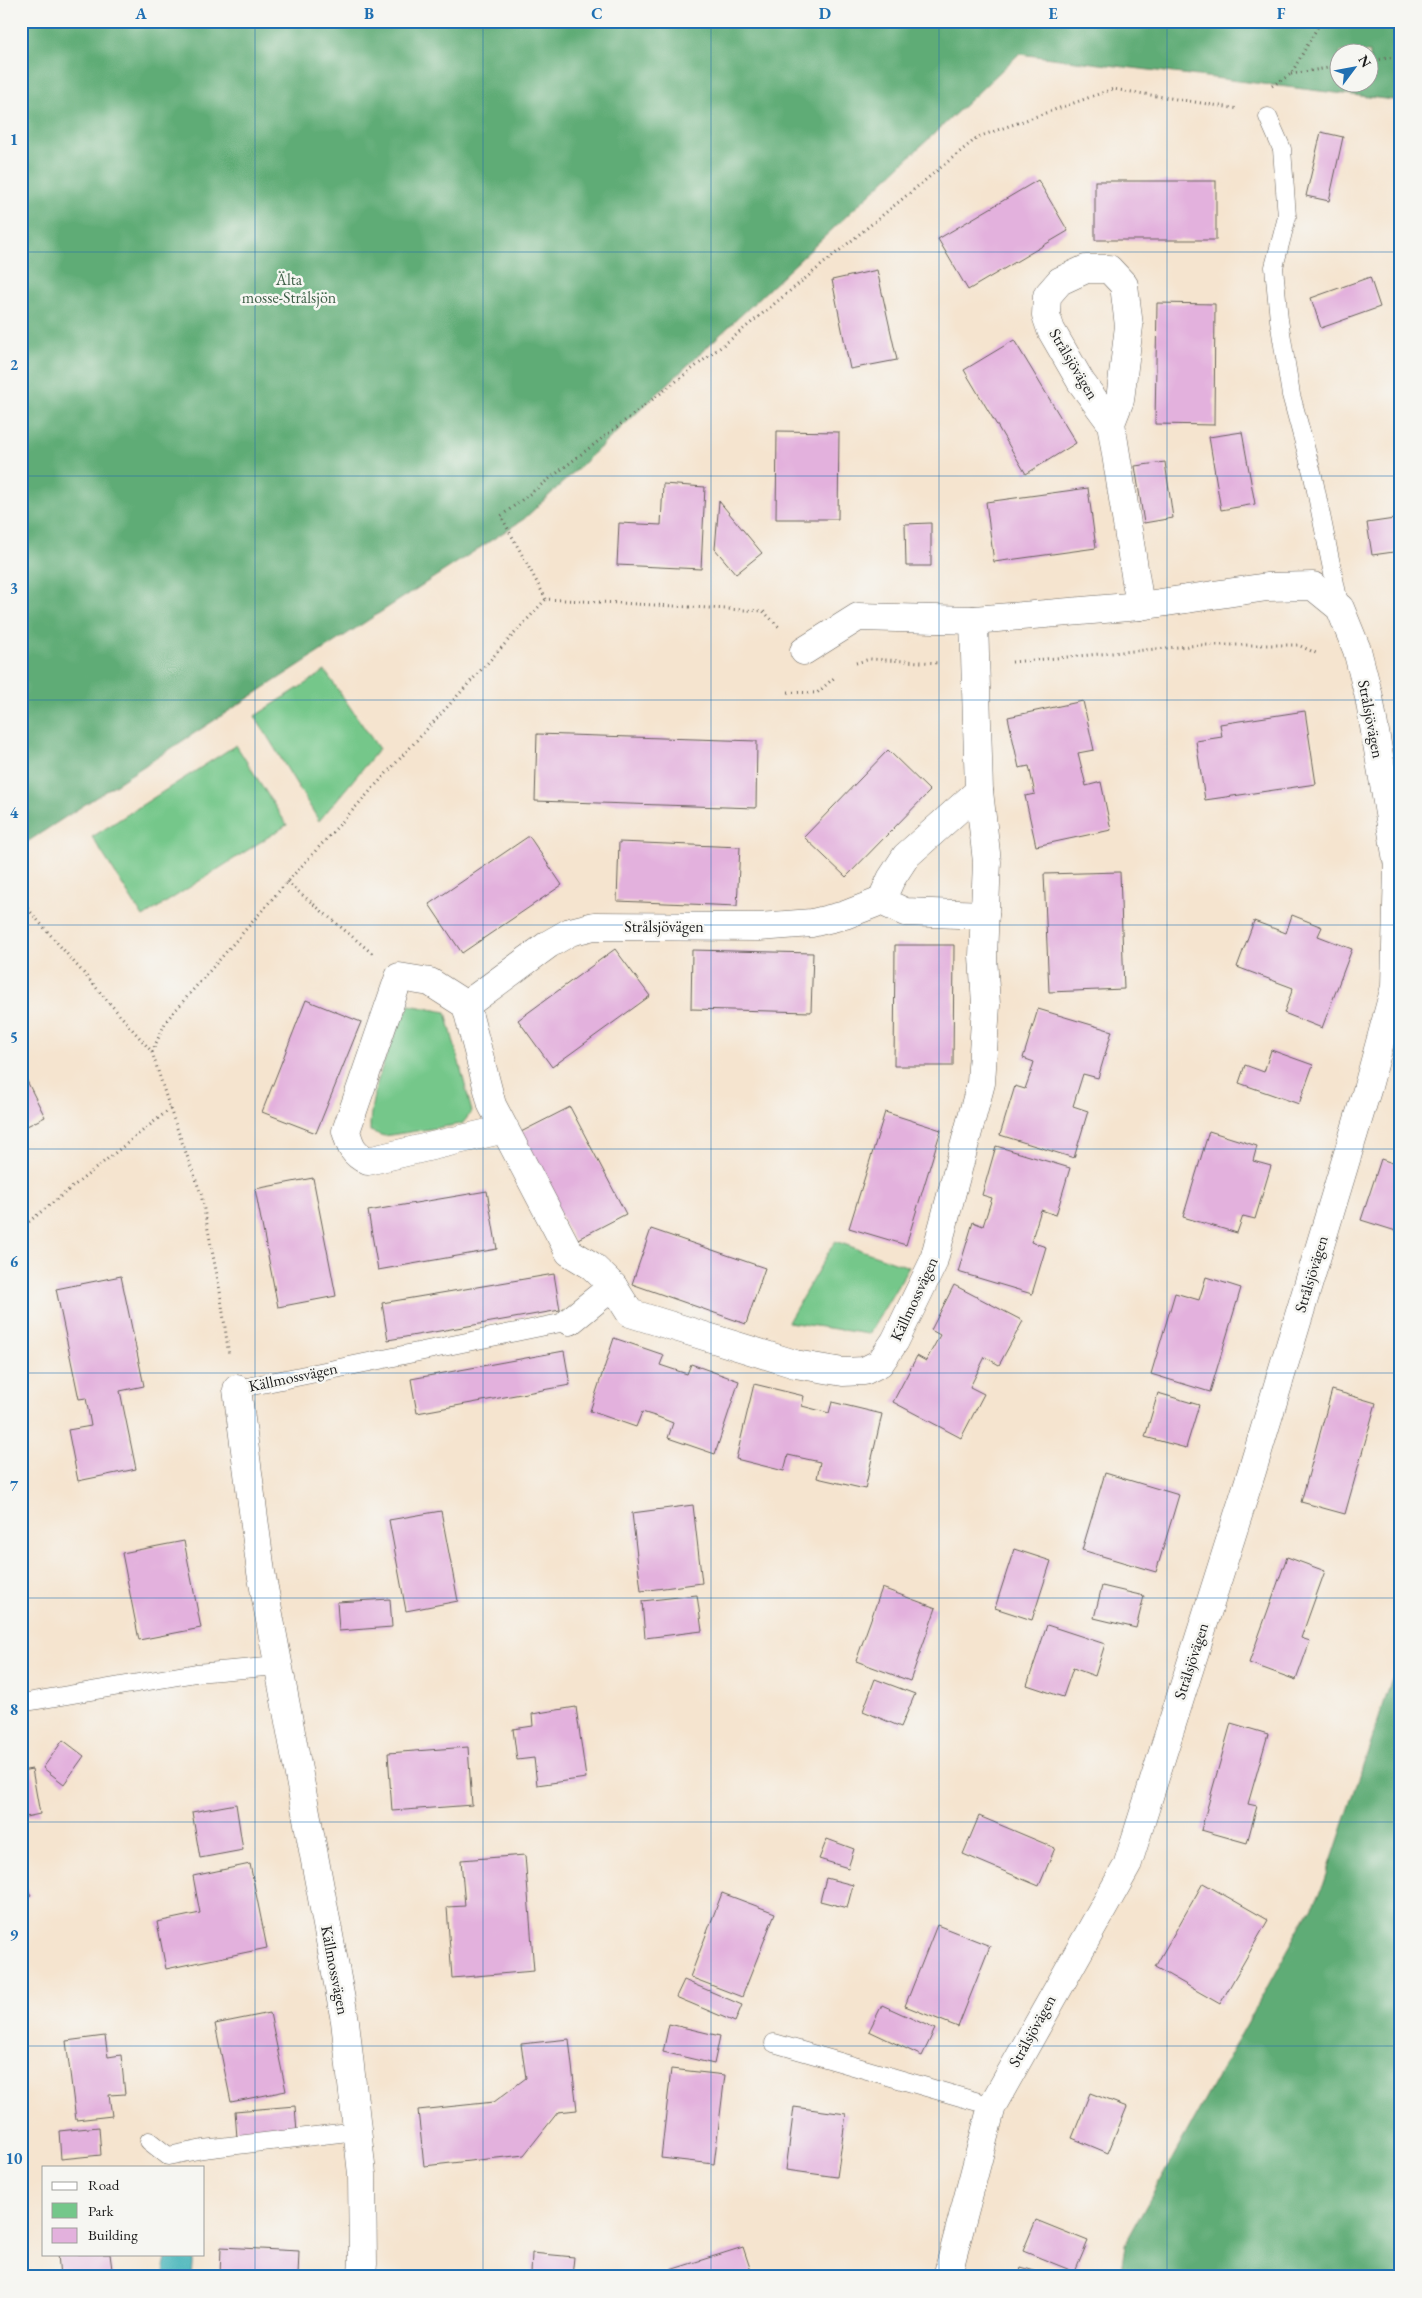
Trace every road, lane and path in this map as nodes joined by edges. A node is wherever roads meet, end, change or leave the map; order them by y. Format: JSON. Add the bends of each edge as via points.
{"nodes":[{"id":1,"x":1321,"y":21,"type":"edge"},
{"id":2,"x":1401,"y":56,"type":"edge"},
{"id":3,"x":1380,"y":59,"type":"edge"},
{"id":4,"x":1330,"y":68,"type":"edge"},
{"id":5,"x":1290,"y":74,"type":"junction"},
{"id":6,"x":1267,"y":89,"type":"dead end"},
{"id":7,"x":1243,"y":104,"type":"dead end"},
{"id":8,"x":1236,"y":109,"type":"junction"},
{"id":9,"x":1268,"y":117,"type":"joint"},
{"id":10,"x":1111,"y":423,"type":"junction"},
{"id":11,"x":546,"y":599,"type":"junction"},
{"id":12,"x":1140,"y":606,"type":"junction"},
{"id":13,"x":1340,"y":608,"type":"junction"},
{"id":14,"x":974,"y":620,"type":"junction"},
{"id":15,"x":804,"y":651,"type":"joint"},
{"id":16,"x":1323,"y":657,"type":"dead end"},
{"id":17,"x":853,"y":664,"type":"dead end"},
{"id":18,"x":975,"y":666,"type":"junction"},
{"id":19,"x":839,"y":672,"type":"dead end"},
{"id":20,"x":788,"y":692,"type":"dead end"},
{"id":21,"x":980,"y":791,"type":"junction"},
{"id":22,"x":287,"y":882,"type":"junction"},
{"id":23,"x":21,"y":901,"type":"edge"},
{"id":24,"x":881,"y":901,"type":"junction"},
{"id":25,"x":985,"y":915,"type":"junction"},
{"id":26,"x":399,"y":977,"type":"junction"},
{"id":27,"x":466,"y":1005,"type":"junction"},
{"id":28,"x":152,"y":1052,"type":"junction"},
{"id":29,"x":170,"y":1108,"type":"junction"},
{"id":30,"x":505,"y":1129,"type":"junction"},
{"id":31,"x":21,"y":1228,"type":"edge"},
{"id":32,"x":612,"y":1286,"type":"junction"},
{"id":33,"x":570,"y":1320,"type":"joint"},
{"id":34,"x":237,"y":1389,"type":"junction"},
{"id":35,"x":278,"y":1666,"type":"junction"},
{"id":36,"x":21,"y":1703,"type":"edge"},
{"id":37,"x":774,"y":2043,"type":"dead end"},
{"id":38,"x":992,"y":2106,"type":"junction"},
{"id":39,"x":357,"y":2131,"type":"junction"},
{"id":40,"x":149,"y":2141,"type":"dead end"},
{"id":41,"x":362,"y":2277,"type":"edge"},
{"id":42,"x":948,"y":2277,"type":"edge"}],
"edges":[{"from":1,"to":5,"type":"path"},
{"from":2,"to":3,"type":"path"},
{"from":4,"to":5,"type":"path"},
{"from":5,"to":6,"type":"path"},
{"from":7,"to":8,"type":"path"},
{"from":8,"to":9,"type":"path"},
{"from":8,"to":11,"type":"path","via":[[1114,89],[978,137],[735,336],[501,516]]},
{"from":9,"to":13,"type":"lane","via":[[1282,149],[1286,217],[1274,267],[1279,320],[1291,395],[1313,476]]},
{"from":10,"to":10,"type":"street","name":"Strålsjövägen","via":[[1120,400],[1129,326],[1124,285],[1109,269],[1086,269],[1060,281],[1047,296],[1046,315],[1051,330],[1081,382]]},
{"from":10,"to":12,"type":"street","name":"Strålsjövägen"},
{"from":11,"to":15,"type":"path","via":[[763,611]]},
{"from":11,"to":22,"type":"path"},
{"from":12,"to":13,"type":"street","name":"Strålsjövägen","via":[[1267,587],[1313,586]]},
{"from":12,"to":14,"type":"street","name":"Strålsjövägen"},
{"from":13,"to":38,"type":"street","name":"Strålsjövägen","via":[[1357,650],[1369,697],[1398,866],[1395,987],[1252,1471],[1126,1866]]},
{"from":14,"to":15,"type":"street","name":"Strålsjövägen","via":[[858,617]]},
{"from":14,"to":18,"type":"street"},
{"from":16,"to":18,"type":"path","via":[[1298,645],[1200,644]]},
{"from":17,"to":18,"type":"path","via":[[870,659]]},
{"from":18,"to":21,"type":"street"},
{"from":19,"to":20,"type":"path","via":[[817,693]]},
{"from":21,"to":24,"type":"street","via":[[906,856]]},
{"from":21,"to":25,"type":"street","via":[[987,862]]},
{"from":22,"to":26,"type":"path"},
{"from":22,"to":28,"type":"path","via":[[166,1021]]},
{"from":23,"to":28,"type":"path"},
{"from":24,"to":25,"type":"street","via":[[905,912]]},
{"from":24,"to":27,"type":"street","name":"Strålsjövägen","via":[[812,923],[759,927],[594,926],[570,932]]},
{"from":25,"to":32,"type":"street","name":"Källmossvägen","via":[[986,1005],[981,1083],[932,1263],[896,1341],[880,1363],[864,1371],[843,1372],[795,1364],[630,1313]]},
{"from":26,"to":27,"type":"street","via":[[430,982]]},
{"from":26,"to":30,"type":"street","via":[[346,1131],[350,1147],[356,1155],[368,1161]]},
{"from":27,"to":30,"type":"street","name":"Källmossvägen","via":[[492,1105]]},
{"from":28,"to":29,"type":"path"},
{"from":29,"to":31,"type":"path"},
{"from":29,"to":34,"type":"path","via":[[201,1194]]},
{"from":30,"to":32,"type":"street","name":"Källmossvägen","via":[[569,1252],[592,1266]]},
{"from":32,"to":33,"type":"street","name":"Källmossvägen"},
{"from":33,"to":34,"type":"lane","name":"Källmossvägen"},
{"from":34,"to":35,"type":"street","name":"Källmossvägen","via":[[261,1572]]},
{"from":35,"to":36,"type":"lane","via":[[196,1673]]},
{"from":35,"to":39,"type":"street","name":"Källmossvägen","via":[[344,2021]]},
{"from":37,"to":38,"type":"lane"},
{"from":38,"to":42,"type":"street","name":"Strålsjövägen"},
{"from":39,"to":40,"type":"lane","via":[[168,2156]]},
{"from":39,"to":41,"type":"street","name":"Källmossvägen","via":[[362,2174]]}]}
